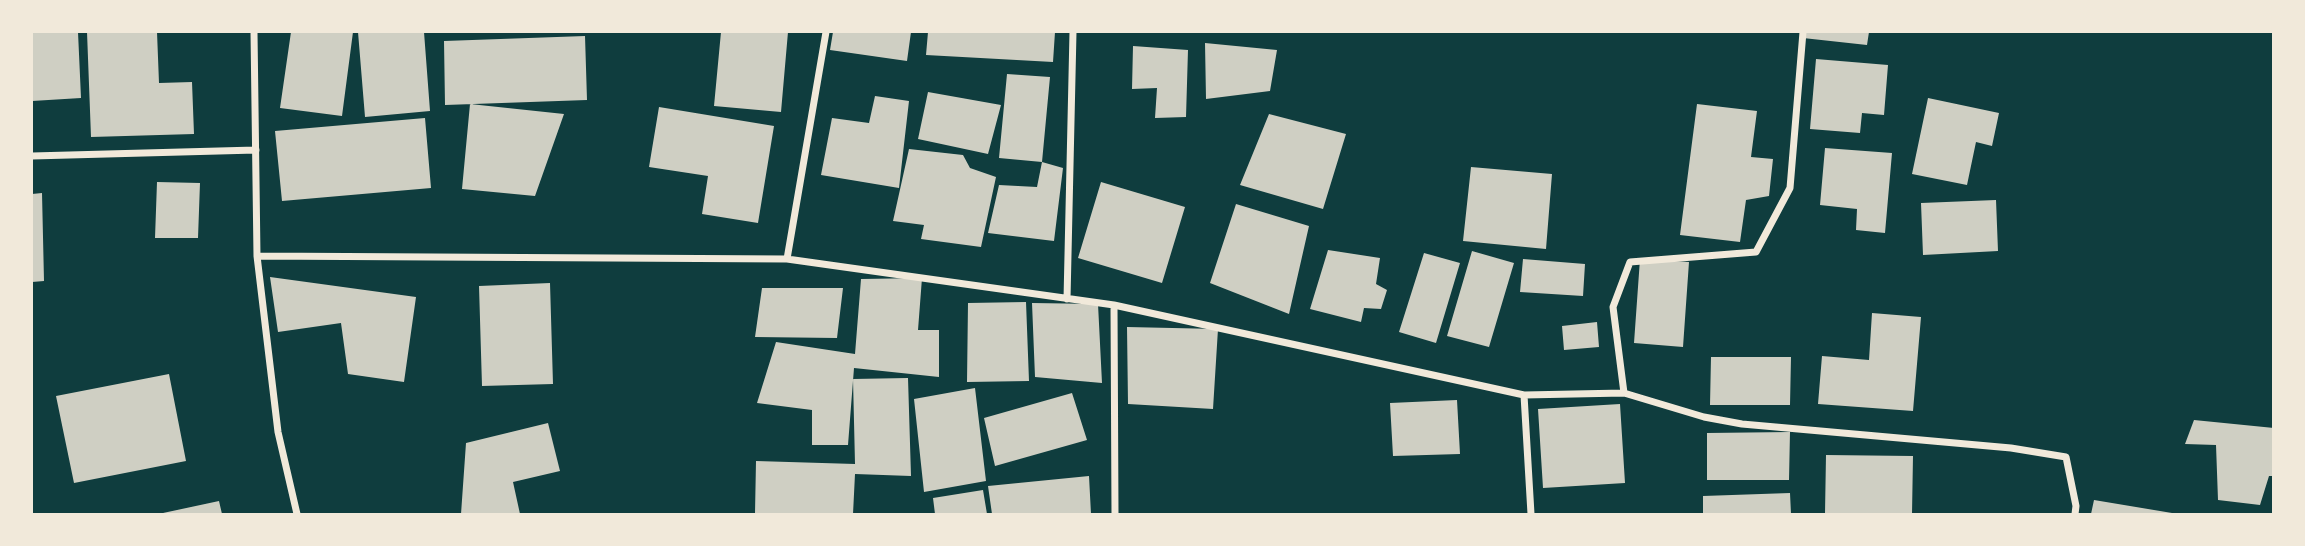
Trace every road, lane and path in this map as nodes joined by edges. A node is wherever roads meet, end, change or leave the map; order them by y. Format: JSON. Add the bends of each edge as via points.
{"nodes":[{"id":1,"x":254,"y":32,"type":"edge"},
{"id":2,"x":826,"y":32,"type":"edge"},
{"id":3,"x":1073,"y":32,"type":"edge"},
{"id":4,"x":1803,"y":32,"type":"edge"},
{"id":5,"x":256,"y":150,"type":"junction"},
{"id":6,"x":32,"y":156,"type":"edge"},
{"id":7,"x":257,"y":256,"type":"junction"},
{"id":8,"x":788,"y":259,"type":"junction"},
{"id":9,"x":1067,"y":299,"type":"junction"},
{"id":10,"x":1114,"y":305,"type":"junction"},
{"id":11,"x":1624,"y":393,"type":"junction"},
{"id":12,"x":1524,"y":395,"type":"junction"},
{"id":13,"x":297,"y":514,"type":"edge"},
{"id":14,"x":1115,"y":514,"type":"edge"},
{"id":15,"x":1531,"y":514,"type":"edge"},
{"id":16,"x":2074,"y":514,"type":"edge"}],
"edges":[{"from":1,"to":5,"type":"street"},
{"from":2,"to":8,"type":"street"},
{"from":3,"to":9,"type":"street"},
{"from":4,"to":11,"type":"street","via":[[1790,188],[1756,252],[1630,262],[1613,307]]},
{"from":5,"to":6,"type":"street"},
{"from":5,"to":7,"type":"street"},
{"from":7,"to":8,"type":"street"},
{"from":7,"to":13,"type":"street","via":[[278,432]]},
{"from":8,"to":9,"type":"street"},
{"from":9,"to":10,"type":"street"},
{"from":10,"to":12,"type":"street"},
{"from":10,"to":14,"type":"street"},
{"from":11,"to":12,"type":"street"},
{"from":11,"to":16,"type":"street","via":[[1742,424],[2066,457]]},
{"from":12,"to":15,"type":"street"}]}
